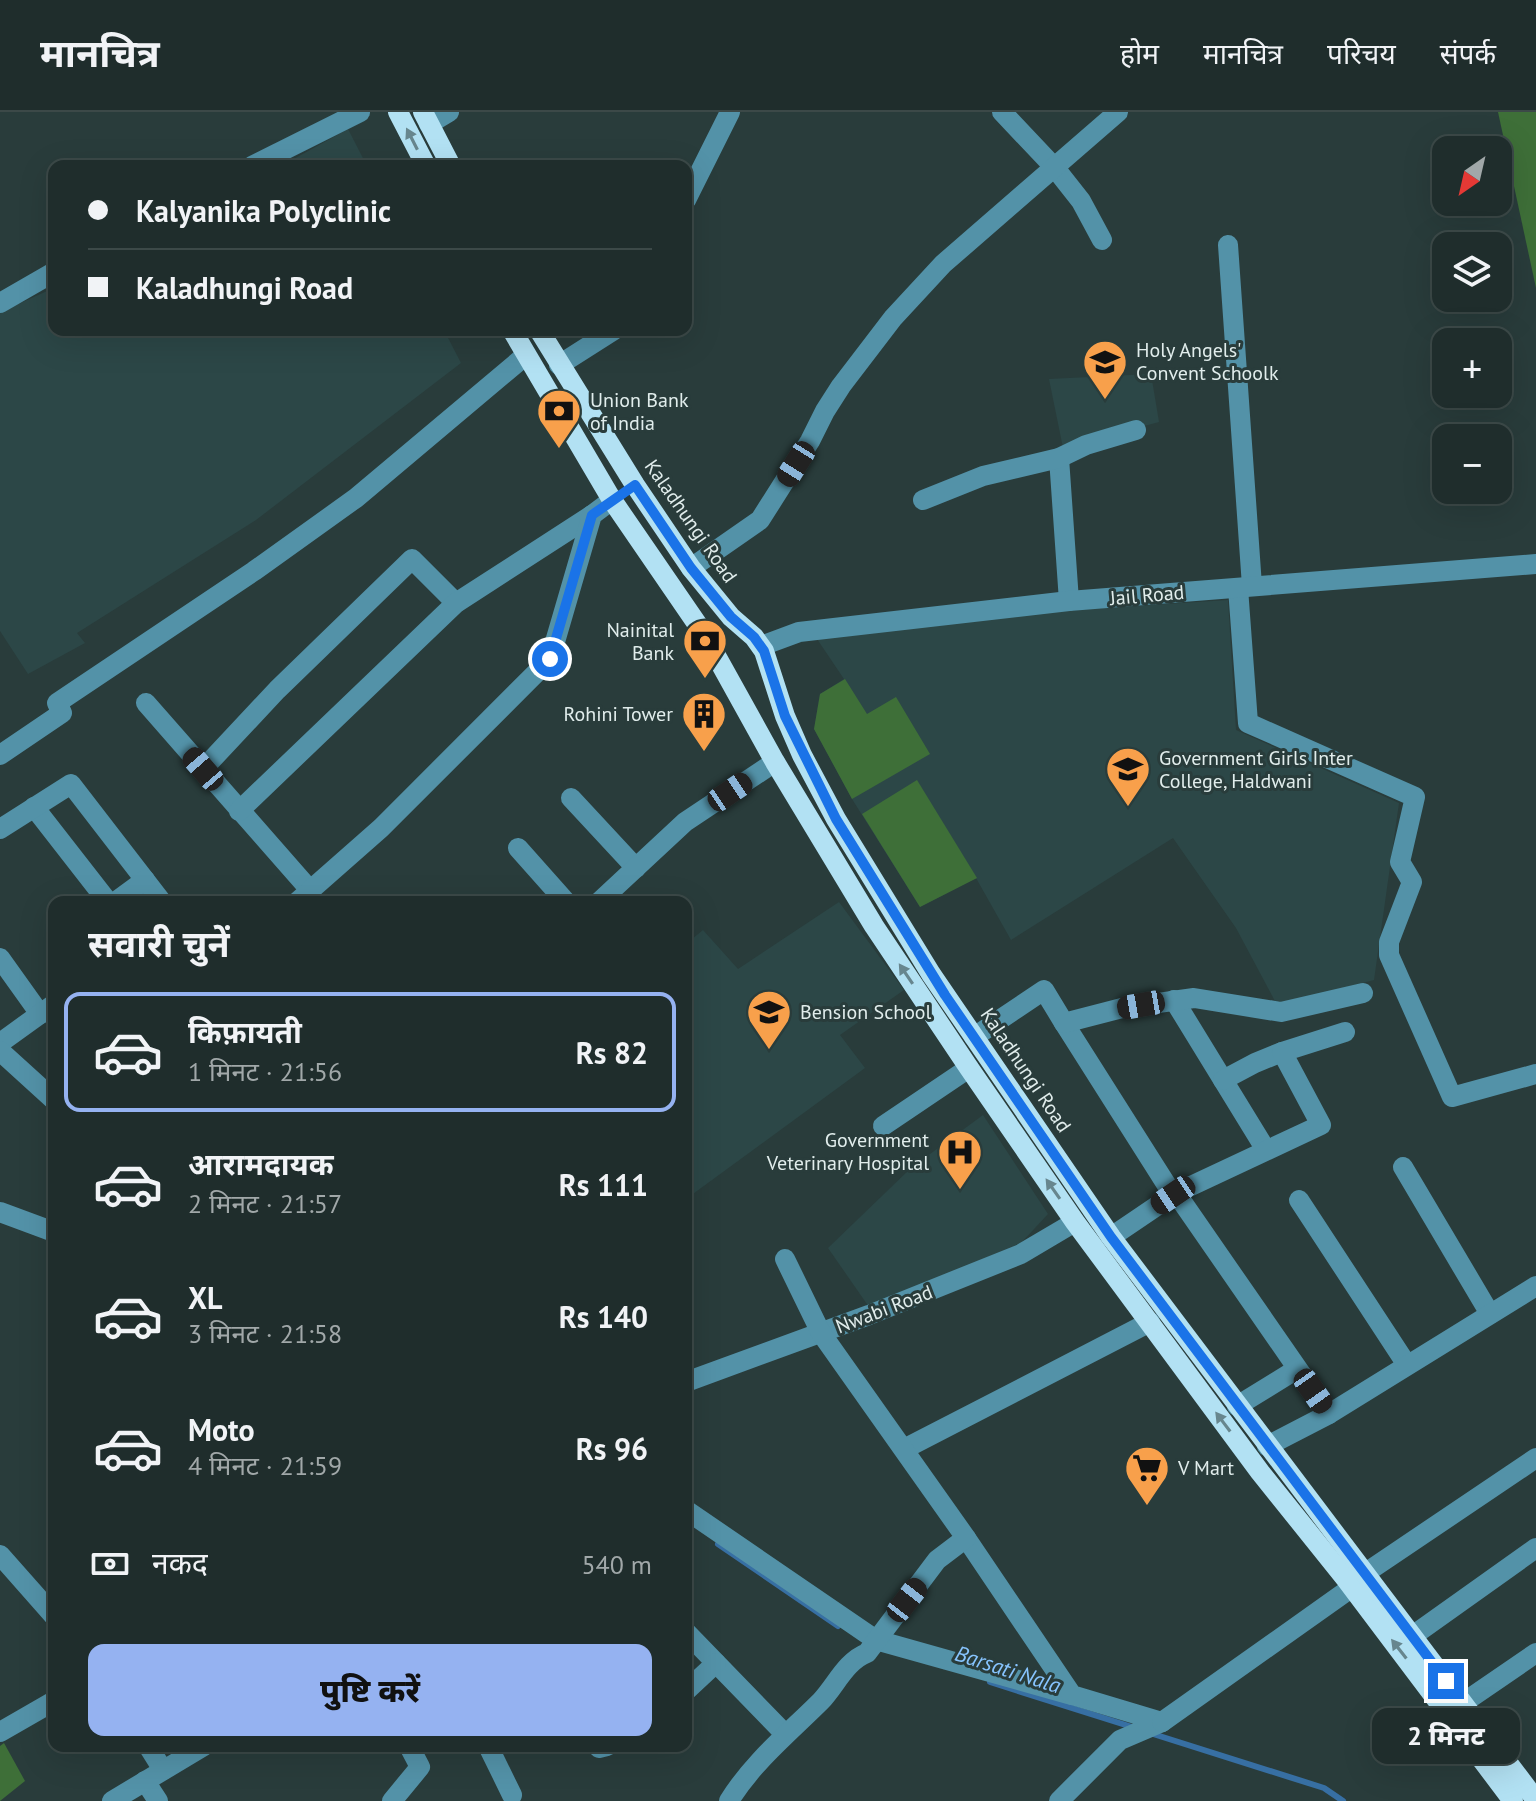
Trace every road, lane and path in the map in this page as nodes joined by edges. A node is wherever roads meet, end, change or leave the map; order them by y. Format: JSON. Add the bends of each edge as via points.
{"nodes":[{"id":1,"x":360,"y":112,"type":"edge"},
{"id":2,"x":398,"y":112,"type":"edge"},
{"id":3,"x":449,"y":112,"type":"edge"},
{"id":4,"x":730,"y":112,"type":"edge"},
{"id":5,"x":1002,"y":112,"type":"edge"},
{"id":6,"x":1118,"y":112,"type":"edge"},
{"id":7,"x":426,"y":118,"type":"edge"},
{"id":8,"x":264,"y":160,"type":"edge"},
{"id":9,"x":423,"y":160,"type":"edge"},
{"id":10,"x":448,"y":160,"type":"edge"},
{"id":11,"x":1055,"y":168,"type":"junction"},
{"id":12,"x":692,"y":188,"type":"edge"},
{"id":13,"x":1102,"y":240,"type":"dead end"},
{"id":14,"x":1228,"y":245,"type":"dead end"},
{"id":15,"x":48,"y":275,"type":"edge"},
{"id":16,"x":0,"y":303,"type":"edge"},
{"id":17,"x":515,"y":336,"type":"edge"},
{"id":18,"x":542,"y":336,"type":"edge"},
{"id":19,"x":605,"y":336,"type":"edge"},
{"id":20,"x":526,"y":355,"type":"junction"},
{"id":21,"x":559,"y":365,"type":"junction"},
{"id":22,"x":1136,"y":430,"type":"dead end"},
{"id":23,"x":1059,"y":458,"type":"junction"},
{"id":24,"x":635,"y":485,"type":"junction"},
{"id":25,"x":612,"y":500,"type":"junction"},
{"id":26,"x":923,"y":500,"type":"dead end"},
{"id":27,"x":592,"y":515,"type":"junction"},
{"id":28,"x":1536,"y":564,"type":"edge"},
{"id":29,"x":691,"y":568,"type":"junction"},
{"id":30,"x":1245,"y":587,"type":"junction"},
{"id":31,"x":1069,"y":601,"type":"junction"},
{"id":32,"x":456,"y":603,"type":"junction"},
{"id":33,"x":731,"y":617,"type":"junction"},
{"id":34,"x":704,"y":634,"type":"junction"},
{"id":35,"x":761,"y":646,"type":"junction"},
{"id":36,"x":772,"y":674,"type":"junction"},
{"id":37,"x":737,"y":692,"type":"junction"},
{"id":38,"x":146,"y":703,"type":"dead end"},
{"id":39,"x":0,"y":755,"type":"edge"},
{"id":40,"x":775,"y":762,"type":"junction"},
{"id":41,"x":203,"y":769,"type":"junction"},
{"id":42,"x":571,"y":798,"type":"dead end"},
{"id":43,"x":34,"y":807,"type":"junction"},
{"id":44,"x":239,"y":811,"type":"junction"},
{"id":45,"x":0,"y":829,"type":"edge"},
{"id":46,"x":518,"y":848,"type":"dead end"},
{"id":47,"x":636,"y":868,"type":"junction"},
{"id":48,"x":145,"y":880,"type":"junction"},
{"id":49,"x":103,"y":896,"type":"edge"},
{"id":50,"x":123,"y":896,"type":"edge"},
{"id":51,"x":157,"y":896,"type":"edge"},
{"id":52,"x":304,"y":896,"type":"edge"},
{"id":53,"x":561,"y":896,"type":"edge"},
{"id":54,"x":606,"y":896,"type":"edge"},
{"id":55,"x":0,"y":958,"type":"edge"},
{"id":56,"x":1363,"y":993,"type":"dead end"},
{"id":57,"x":1174,"y":1000,"type":"junction"},
{"id":58,"x":47,"y":1009,"type":"edge"},
{"id":59,"x":1064,"y":1023,"type":"junction"},
{"id":60,"x":1345,"y":1032,"type":"dead end"},
{"id":61,"x":974,"y":1037,"type":"junction"},
{"id":62,"x":0,"y":1043,"type":"edge"},
{"id":63,"x":0,"y":1051,"type":"edge"},
{"id":64,"x":1282,"y":1052,"type":"junction"},
{"id":65,"x":969,"y":1068,"type":"junction"},
{"id":66,"x":1536,"y":1074,"type":"edge"},
{"id":67,"x":1223,"y":1080,"type":"junction"},
{"id":68,"x":48,"y":1095,"type":"edge"},
{"id":69,"x":883,"y":1126,"type":"dead end"},
{"id":70,"x":1266,"y":1150,"type":"junction"},
{"id":71,"x":1403,"y":1167,"type":"dead end"},
{"id":72,"x":1175,"y":1194,"type":"junction"},
{"id":73,"x":1299,"y":1200,"type":"dead end"},
{"id":74,"x":0,"y":1212,"type":"edge"},
{"id":75,"x":1083,"y":1215,"type":"junction"},
{"id":76,"x":48,"y":1230,"type":"edge"},
{"id":77,"x":1111,"y":1237,"type":"junction"},
{"id":78,"x":785,"y":1259,"type":"dead end"},
{"id":79,"x":1536,"y":1286,"type":"edge"},
{"id":80,"x":1490,"y":1314,"type":"junction"},
{"id":81,"x":1150,"y":1322,"type":"junction"},
{"id":82,"x":821,"y":1333,"type":"junction"},
{"id":83,"x":1407,"y":1365,"type":"junction"},
{"id":84,"x":1297,"y":1369,"type":"junction"},
{"id":85,"x":692,"y":1380,"type":"edge"},
{"id":86,"x":1237,"y":1406,"type":"junction"},
{"id":87,"x":1329,"y":1414,"type":"junction"},
{"id":88,"x":1267,"y":1446,"type":"junction"},
{"id":89,"x":904,"y":1449,"type":"junction"},
{"id":90,"x":1536,"y":1458,"type":"edge"},
{"id":91,"x":692,"y":1514,"type":"edge"},
{"id":92,"x":966,"y":1538,"type":"junction"},
{"id":93,"x":1536,"y":1548,"type":"edge"},
{"id":94,"x":0,"y":1555,"type":"edge"},
{"id":95,"x":1358,"y":1581,"type":"junction"},
{"id":96,"x":48,"y":1609,"type":"edge"},
{"id":97,"x":1411,"y":1637,"type":"junction"},
{"id":98,"x":692,"y":1638,"type":"edge"},
{"id":99,"x":872,"y":1647,"type":"junction"},
{"id":100,"x":1536,"y":1653,"type":"edge"},
{"id":101,"x":716,"y":1663,"type":"junction"},
{"id":102,"x":692,"y":1685,"type":"edge"},
{"id":103,"x":1072,"y":1695,"type":"junction"},
{"id":104,"x":48,"y":1704,"type":"edge"},
{"id":105,"x":1456,"y":1709,"type":"junction"},
{"id":106,"x":1157,"y":1724,"type":"junction"},
{"id":107,"x":0,"y":1732,"type":"edge"},
{"id":108,"x":785,"y":1734,"type":"junction"},
{"id":109,"x":149,"y":1752,"type":"edge"},
{"id":110,"x":194,"y":1752,"type":"edge"},
{"id":111,"x":416,"y":1752,"type":"edge"},
{"id":112,"x":491,"y":1752,"type":"edge"},
{"id":113,"x":154,"y":1776,"type":"junction"},
{"id":114,"x":512,"y":1795,"type":"dead end"},
{"id":115,"x":1536,"y":1800,"type":"edge"},
{"id":116,"x":112,"y":1801,"type":"edge"},
{"id":117,"x":158,"y":1801,"type":"edge"},
{"id":118,"x":392,"y":1801,"type":"edge"},
{"id":119,"x":729,"y":1801,"type":"edge"},
{"id":120,"x":1059,"y":1801,"type":"edge"},
{"id":121,"x":1513,"y":1801,"type":"edge"}],
"edges":[{"from":1,"to":8,"type":"street"},
{"from":9,"to":2,"type":"main road","one_way":true},
{"from":3,"to":7,"type":"street"},
{"from":4,"to":12,"type":"street"},
{"from":5,"to":11,"type":"street"},
{"from":6,"to":11,"type":"street"},
{"from":7,"to":10,"type":"main road"},
{"from":11,"to":13,"type":"street"},
{"from":11,"to":29,"type":"street","via":[[943,264],[893,318],[825,411],[760,520]]},
{"from":14,"to":30,"type":"street"},
{"from":15,"to":16,"type":"street"},
{"from":17,"to":20,"type":"main road","name":"Kaladhungi Road"},
{"from":18,"to":21,"type":"main road","name":"Kaladhungi Road"},
{"from":19,"to":21,"type":"street"},
{"from":20,"to":25,"type":"main road","name":"Kaladhungi Road"},
{"from":20,"to":39,"type":"street","via":[[356,498],[57,703],[62,713]]},
{"from":21,"to":24,"type":"main road","name":"Kaladhungi Road"},
{"from":22,"to":23,"type":"street"},
{"from":23,"to":26,"type":"street","via":[[983,476]]},
{"from":23,"to":31,"type":"street"},
{"from":24,"to":25,"type":"main road"},
{"from":24,"to":29,"type":"main road","name":"Kaladhungi Road"},
{"from":25,"to":27,"type":"street"},
{"from":25,"to":34,"type":"main road","name":"Kaladhungi Road"},
{"from":27,"to":32,"type":"street"},
{"from":27,"to":52,"type":"street","via":[[550,659],[381,828]]},
{"from":28,"to":30,"type":"street","name":"Jail Road"},
{"from":29,"to":33,"type":"main road","name":"Kaladhungi Road"},
{"from":30,"to":31,"type":"street","name":"Jail Road"},
{"from":30,"to":66,"type":"street","via":[[1248,723],[1415,797],[1400,862],[1412,882],[1389,955],[1452,1097]]},
{"from":31,"to":35,"type":"street","name":"Jail Road","via":[[799,632]]},
{"from":32,"to":41,"type":"street","via":[[412,559]]},
{"from":32,"to":44,"type":"street"},
{"from":33,"to":34,"type":"main road"},
{"from":33,"to":35,"type":"main road","name":"Kaladhungi Road"},
{"from":34,"to":37,"type":"main road","name":"Kaladhungi Road"},
{"from":35,"to":36,"type":"main road","name":"Kaladhungi Road"},
{"from":36,"to":37,"type":"main road","via":[[756,688]]},
{"from":36,"to":61,"type":"main road","name":"Kaladhungi Road","via":[[785,716],[836,819]]},
{"from":37,"to":40,"type":"main road","name":"Kaladhungi Road"},
{"from":38,"to":41,"type":"street"},
{"from":40,"to":47,"type":"street","via":[[685,822]]},
{"from":65,"to":40,"type":"main road","name":"Kaladhungi Road","one_way":true,"via":[[874,926]]},
{"from":41,"to":44,"type":"street"},
{"from":42,"to":47,"type":"street"},
{"from":43,"to":45,"type":"street"},
{"from":43,"to":48,"type":"street","via":[[71,784]]},
{"from":43,"to":49,"type":"street"},
{"from":44,"to":52,"type":"street"},
{"from":46,"to":53,"type":"street"},
{"from":47,"to":54,"type":"street"},
{"from":48,"to":50,"type":"street"},
{"from":48,"to":51,"type":"street"},
{"from":55,"to":58,"type":"street"},
{"from":56,"to":57,"type":"street","via":[[1281,1012],[1194,998]]},
{"from":57,"to":59,"type":"street"},
{"from":57,"to":67,"type":"street"},
{"from":58,"to":62,"type":"street"},
{"from":59,"to":61,"type":"street","via":[[1044,990]]},
{"from":59,"to":72,"type":"street"},
{"from":60,"to":64,"type":"street"},
{"from":61,"to":75,"type":"main road","name":"Kaladhungi Road"},
{"from":63,"to":68,"type":"street"},
{"from":64,"to":67,"type":"street"},
{"from":64,"to":70,"type":"street","via":[[1321,1125]]},
{"from":65,"to":69,"type":"street"},
{"from":75,"to":65,"type":"main road","name":"Kaladhungi Road","one_way":true},
{"from":67,"to":70,"type":"street"},
{"from":70,"to":72,"type":"street"},
{"from":71,"to":80,"type":"street"},
{"from":72,"to":77,"type":"street"},
{"from":72,"to":84,"type":"street"},
{"from":73,"to":83,"type":"street"},
{"from":74,"to":76,"type":"street"},
{"from":75,"to":77,"type":"main road","name":"Kaladhungi Road"},
{"from":75,"to":81,"type":"main road","name":"Kaladhungi Road"},
{"from":75,"to":82,"type":"street","name":"Nwabi Road","via":[[1021,1254]]},
{"from":77,"to":86,"type":"main road","name":"Kaladhungi Road"},
{"from":78,"to":82,"type":"street"},
{"from":79,"to":80,"type":"street"},
{"from":80,"to":83,"type":"street"},
{"from":81,"to":89,"type":"street"},
{"from":95,"to":81,"type":"main road","name":"Kaladhungi Road","one_way":true,"via":[[1260,1472]]},
{"from":82,"to":85,"type":"street","name":"Nwabi Road"},
{"from":82,"to":89,"type":"street"},
{"from":83,"to":87,"type":"street"},
{"from":84,"to":86,"type":"street"},
{"from":84,"to":87,"type":"street"},
{"from":86,"to":88,"type":"main road","name":"Kaladhungi Road"},
{"from":87,"to":88,"type":"street"},
{"from":88,"to":95,"type":"main road","name":"Kaladhungi Road"},
{"from":89,"to":92,"type":"street"},
{"from":90,"to":95,"type":"street"},
{"from":91,"to":99,"type":"street"},
{"from":92,"to":99,"type":"street","via":[[937,1560]]},
{"from":92,"to":103,"type":"street"},
{"from":93,"to":97,"type":"street"},
{"from":94,"to":96,"type":"street"},
{"from":95,"to":97,"type":"main road","name":"Kaladhungi Road"},
{"from":105,"to":95,"type":"main road","name":"Kaladhungi Road","one_way":true},
{"from":95,"to":106,"type":"street"},
{"from":97,"to":105,"type":"main road","name":"Kaladhungi Road"},
{"from":98,"to":101,"type":"street"},
{"from":99,"to":103,"type":"street"},
{"from":99,"to":108,"type":"street"},
{"from":100,"to":105,"type":"street"},
{"from":101,"to":102,"type":"street"},
{"from":101,"to":108,"type":"street"},
{"from":103,"to":106,"type":"street"},
{"from":104,"to":107,"type":"street"},
{"from":105,"to":115,"type":"main road","name":"Kaladhungi Road"},
{"from":105,"to":121,"type":"main road","name":"Kaladhungi Road"},
{"from":106,"to":120,"type":"street","via":[[1120,1740]]},
{"from":108,"to":119,"type":"street"},
{"from":109,"to":113,"type":"street"},
{"from":110,"to":113,"type":"street"},
{"from":111,"to":118,"type":"street","via":[[420,1767]]},
{"from":112,"to":114,"type":"street"},
{"from":113,"to":116,"type":"street"},
{"from":113,"to":117,"type":"street"}]}
